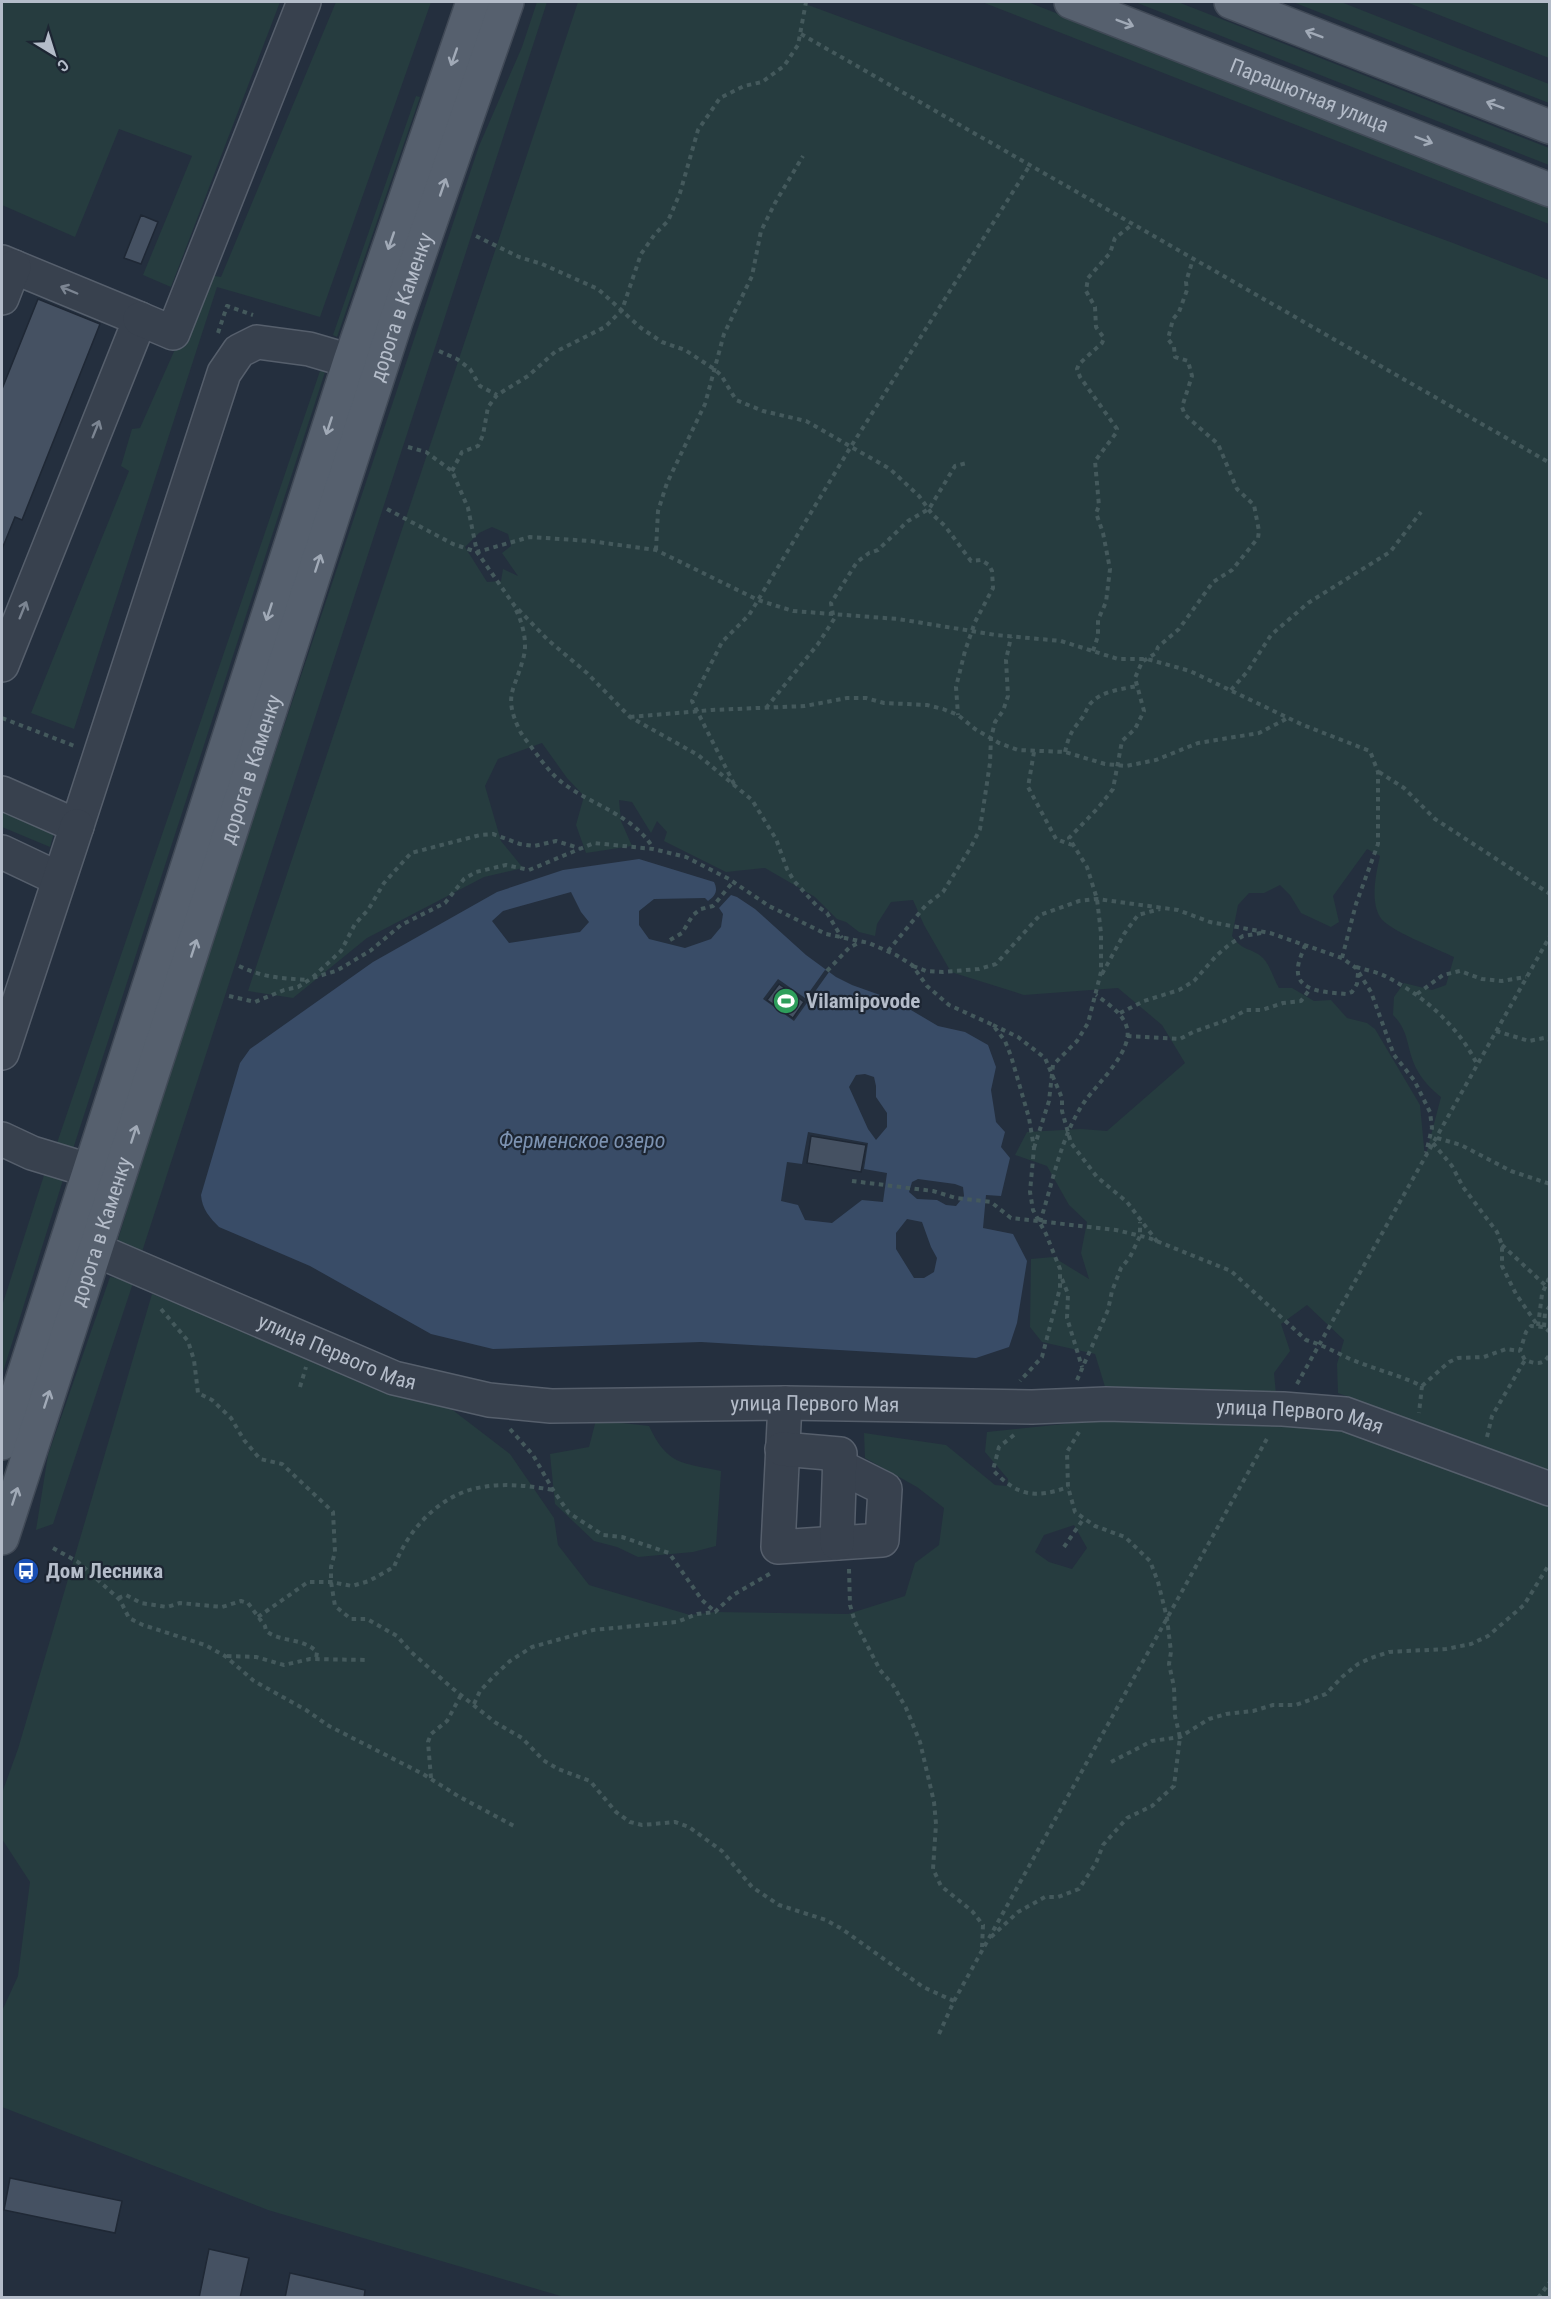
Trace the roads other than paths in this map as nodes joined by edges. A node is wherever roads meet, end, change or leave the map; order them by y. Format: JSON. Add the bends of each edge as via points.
{"nodes":[{"id":1,"x":304,"y":2,"type":"edge"},
{"id":2,"x":473,"y":2,"type":"edge"},
{"id":3,"x":507,"y":2,"type":"edge"},
{"id":4,"x":1071,"y":2,"type":"edge"},
{"id":5,"x":1231,"y":2,"type":"edge"},
{"id":6,"x":1550,"y":127,"type":"edge"},
{"id":7,"x":1550,"y":190,"type":"edge"},
{"id":8,"x":8,"y":264,"type":"edge"},
{"id":9,"x":2,"y":298,"type":"edge"},
{"id":10,"x":140,"y":320,"type":"junction"},
{"id":11,"x":350,"y":361,"type":"junction"},
{"id":12,"x":2,"y":664,"type":"edge"},
{"id":13,"x":2,"y":793,"type":"edge"},
{"id":14,"x":77,"y":825,"type":"junction"},
{"id":15,"x":2,"y":852,"type":"edge"},
{"id":16,"x":59,"y":879,"type":"junction"},
{"id":17,"x":2,"y":1053,"type":"edge"},
{"id":18,"x":2,"y":1139,"type":"edge"},
{"id":19,"x":88,"y":1170,"type":"junction"},
{"id":20,"x":96,"y":1250,"type":"junction"},
{"id":21,"x":785,"y":1403,"type":"junction"},
{"id":22,"x":7,"y":1410,"type":"edge"},
{"id":23,"x":2,"y":1443,"type":"edge"},
{"id":24,"x":782,"y":1449,"type":"junction"},
{"id":25,"x":839,"y":1466,"type":"junction"},
{"id":26,"x":1550,"y":1489,"type":"edge"},
{"id":27,"x":2,"y":1538,"type":"edge"},
{"id":28,"x":837,"y":1543,"type":"junction"}],
"edges":[{"from":1,"to":10,"type":"street","via":[[173,333]]},
{"from":2,"to":11,"type":"main road","name":"дорога в Каменку","one_way":true},
{"from":20,"to":3,"type":"main road","name":"дорога в Каменку","one_way":true,"via":[[396,321]]},
{"from":4,"to":7,"type":"main road","name":"Парашютная улица","one_way":true},
{"from":6,"to":5,"type":"main road","one_way":true},
{"from":8,"to":9,"type":"street"},
{"from":10,"to":8,"type":"street","one_way":true},
{"from":12,"to":10,"type":"street","one_way":true},
{"from":11,"to":14,"type":"street","via":[[309,349],[257,342],[239,351],[224,373]]},
{"from":11,"to":19,"type":"main road","name":"дорога в Каменку","one_way":true},
{"from":13,"to":14,"type":"street"},
{"from":14,"to":16,"type":"street"},
{"from":15,"to":16,"type":"street"},
{"from":16,"to":17,"type":"street"},
{"from":18,"to":19,"type":"street","via":[[32,1154]]},
{"from":19,"to":22,"type":"main road","name":"дорога в Каменку"},
{"from":20,"to":21,"type":"street","name":"улица Первого Мая","via":[[394,1378],[489,1400],[551,1406]]},
{"from":27,"to":20,"type":"main road","name":"дорога в Каменку","one_way":true},
{"from":21,"to":24,"type":"street"},
{"from":21,"to":26,"type":"street","name":"улица Первого Мая","via":[[1032,1407],[1288,1400],[1345,1414]]},
{"from":22,"to":23,"type":"main road","name":"дорога в Каменку"},
{"from":24,"to":25,"type":"street","via":[[840,1454]]},
{"from":24,"to":28,"type":"street","via":[[778,1547]]},
{"from":25,"to":28,"type":"street"},
{"from":25,"to":28,"type":"street","via":[[885,1489],[882,1540]]}]}
